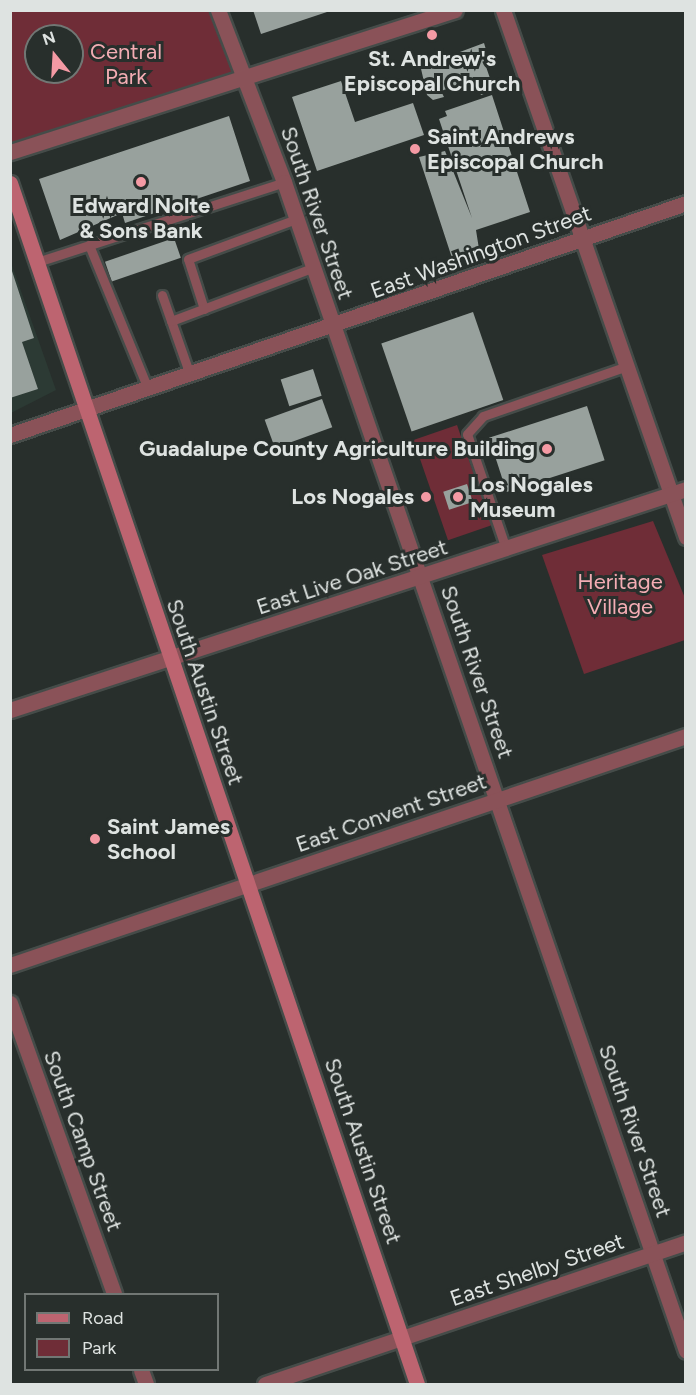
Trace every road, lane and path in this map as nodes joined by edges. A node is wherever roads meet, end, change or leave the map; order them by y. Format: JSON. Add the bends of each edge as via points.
{"nodes":[{"id":1,"x":218,"y":10,"type":"edge"},
{"id":2,"x":455,"y":10,"type":"edge"},
{"id":3,"x":503,"y":10,"type":"edge"},
{"id":4,"x":246,"y":81,"type":"junction"},
{"id":5,"x":10,"y":152,"type":"edge"},
{"id":6,"x":284,"y":182,"type":"junction"},
{"id":7,"x":10,"y":183,"type":"edge"},
{"id":8,"x":686,"y":203,"type":"edge"},
{"id":9,"x":296,"y":219,"type":"junction"},
{"id":10,"x":585,"y":242,"type":"junction"},
{"id":11,"x":89,"y":245,"type":"junction"},
{"id":12,"x":37,"y":262,"type":"junction"},
{"id":13,"x":312,"y":268,"type":"junction"},
{"id":14,"x":162,"y":295,"type":"dead end"},
{"id":15,"x":204,"y":309,"type":"junction"},
{"id":16,"x":171,"y":321,"type":"junction"},
{"id":17,"x":333,"y":329,"type":"junction"},
{"id":18,"x":627,"y":366,"type":"junction"},
{"id":19,"x":190,"y":375,"type":"junction"},
{"id":20,"x":148,"y":389,"type":"junction"},
{"id":21,"x":86,"y":409,"type":"junction"},
{"id":22,"x":10,"y":435,"type":"edge"},
{"id":23,"x":678,"y":492,"type":"edge"},
{"id":24,"x":686,"y":537,"type":"edge"},
{"id":25,"x":506,"y":549,"type":"junction"},
{"id":26,"x":420,"y":578,"type":"junction"},
{"id":27,"x":170,"y":660,"type":"junction"},
{"id":28,"x":10,"y":710,"type":"edge"},
{"id":29,"x":686,"y":736,"type":"edge"},
{"id":30,"x":498,"y":800,"type":"junction"},
{"id":31,"x":248,"y":886,"type":"junction"},
{"id":32,"x":10,"y":964,"type":"edge"},
{"id":33,"x":10,"y":1003,"type":"edge"},
{"id":34,"x":686,"y":1242,"type":"edge"},
{"id":35,"x":653,"y":1254,"type":"junction"},
{"id":36,"x":114,"y":1293,"type":"edge"},
{"id":37,"x":403,"y":1339,"type":"junction"},
{"id":38,"x":686,"y":1351,"type":"edge"},
{"id":39,"x":265,"y":1384,"type":"edge"},
{"id":40,"x":417,"y":1384,"type":"edge"}],
"edges":[{"from":1,"to":4,"type":"street","name":"South River Street"},
{"from":2,"to":4,"type":"street"},
{"from":3,"to":10,"type":"street"},
{"from":4,"to":5,"type":"street"},
{"from":4,"to":6,"type":"street","name":"South River Street"},
{"from":6,"to":9,"type":"street","name":"South River Street"},
{"from":6,"to":11,"type":"lane"},
{"from":7,"to":12,"type":"main road","name":"South Austin Street"},
{"from":8,"to":10,"type":"street","name":"East Washington Street"},
{"from":9,"to":13,"type":"street","name":"South River Street"},
{"from":9,"to":15,"type":"lane","via":[[189,259]]},
{"from":10,"to":17,"type":"street","name":"East Washington Street"},
{"from":10,"to":18,"type":"street"},
{"from":11,"to":12,"type":"lane"},
{"from":11,"to":20,"type":"lane"},
{"from":12,"to":21,"type":"main road","name":"South Austin Street"},
{"from":13,"to":15,"type":"lane"},
{"from":13,"to":17,"type":"street","name":"South River Street"},
{"from":14,"to":16,"type":"lane"},
{"from":15,"to":16,"type":"lane"},
{"from":16,"to":19,"type":"lane"},
{"from":17,"to":19,"type":"street","name":"East Washington Street"},
{"from":17,"to":26,"type":"street","name":"South River Street"},
{"from":18,"to":23,"type":"street"},
{"from":18,"to":25,"type":"lane","via":[[483,416],[467,434]]},
{"from":19,"to":20,"type":"street","name":"East Washington Street"},
{"from":20,"to":21,"type":"street","name":"East Washington Street"},
{"from":21,"to":22,"type":"street","name":"East Washington Street"},
{"from":21,"to":27,"type":"main road","name":"South Austin Street"},
{"from":23,"to":24,"type":"street"},
{"from":23,"to":25,"type":"street","name":"East Live Oak Street"},
{"from":25,"to":26,"type":"street","name":"East Live Oak Street"},
{"from":26,"to":27,"type":"street","name":"East Live Oak Street"},
{"from":26,"to":30,"type":"street","name":"South River Street"},
{"from":27,"to":28,"type":"street","name":"East Live Oak Street"},
{"from":27,"to":31,"type":"main road","name":"South Austin Street"},
{"from":29,"to":30,"type":"street","name":"East Convent Street"},
{"from":30,"to":31,"type":"street","name":"East Convent Street"},
{"from":30,"to":35,"type":"street","name":"South River Street"},
{"from":31,"to":32,"type":"street","name":"East Convent Street"},
{"from":31,"to":37,"type":"main road","name":"South Austin Street"},
{"from":33,"to":36,"type":"street","name":"South Camp Street"},
{"from":34,"to":35,"type":"street","name":"East Shelby Street"},
{"from":35,"to":37,"type":"street","name":"East Shelby Street"},
{"from":35,"to":38,"type":"street","name":"South River Street"},
{"from":37,"to":39,"type":"street","name":"East Shelby Street"},
{"from":37,"to":40,"type":"main road","name":"South Austin Street"}]}
